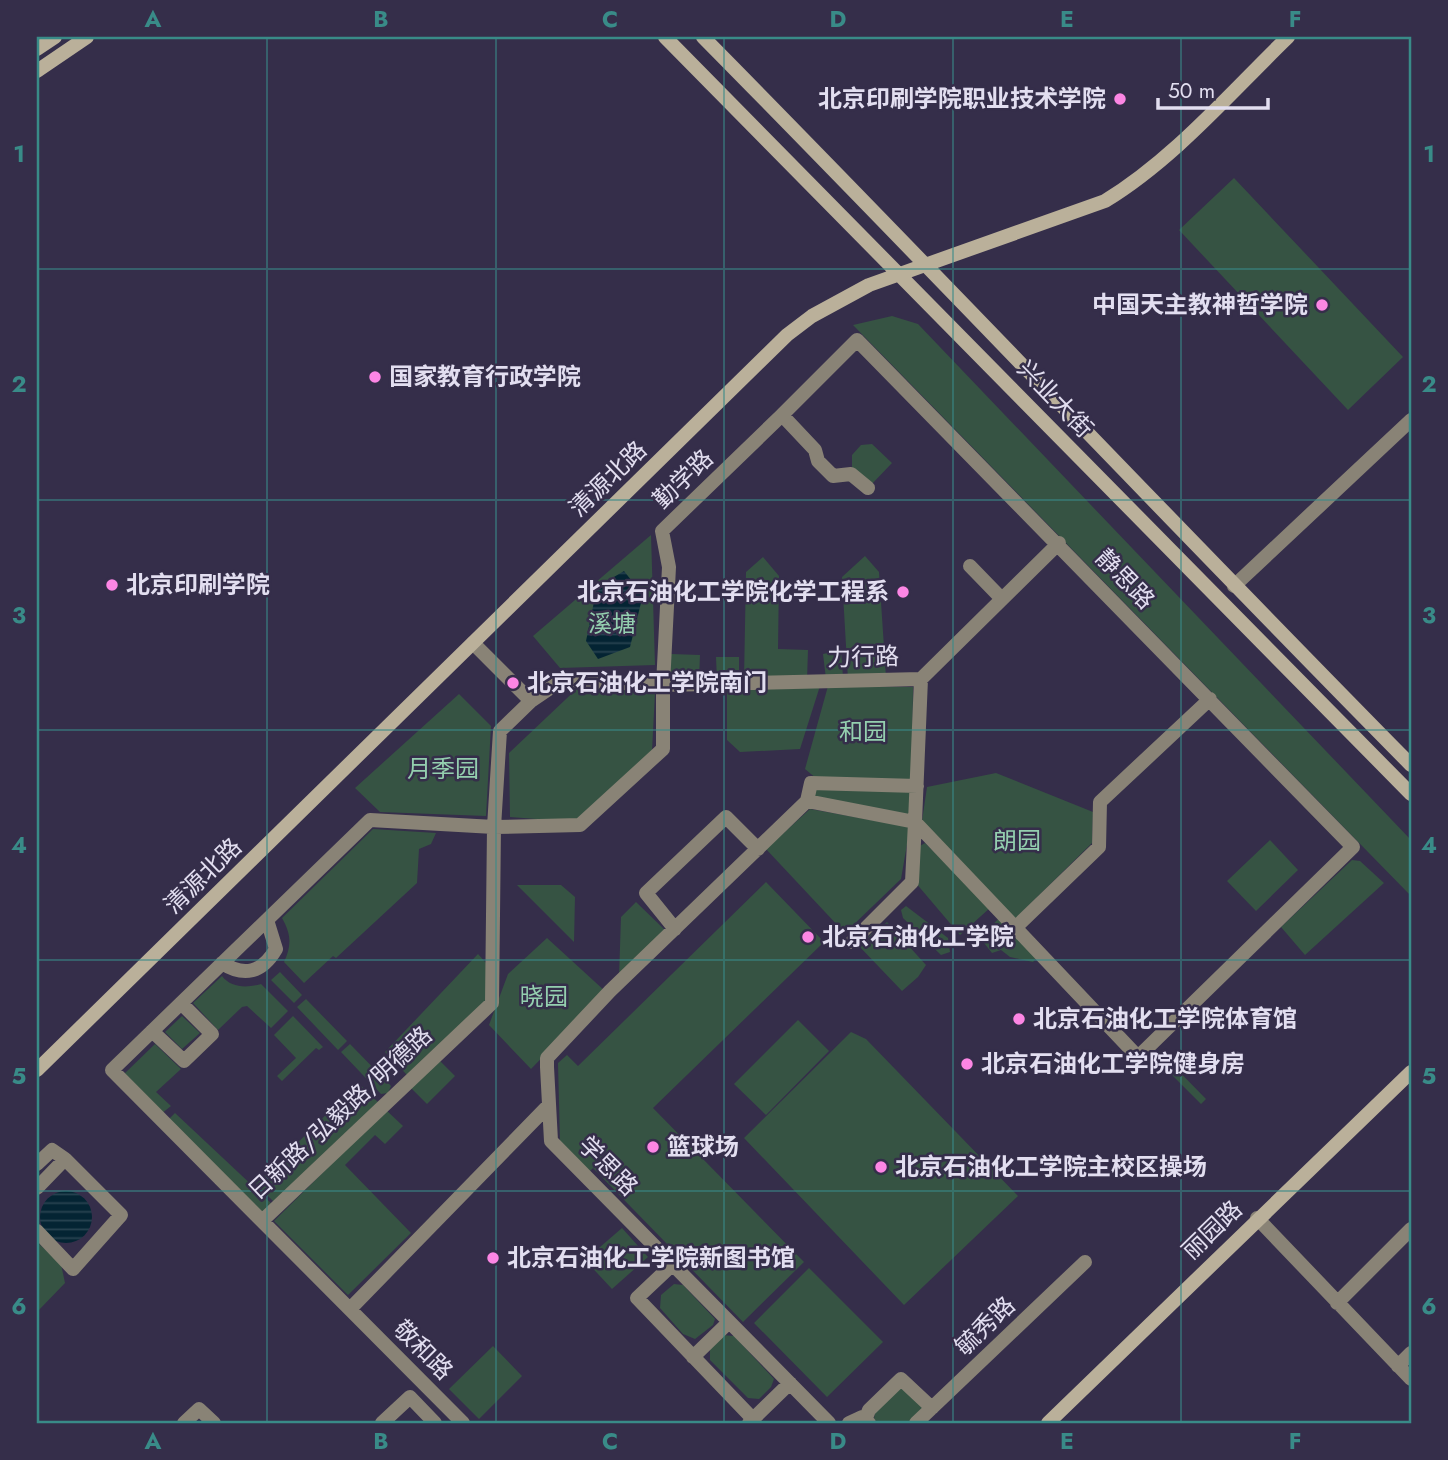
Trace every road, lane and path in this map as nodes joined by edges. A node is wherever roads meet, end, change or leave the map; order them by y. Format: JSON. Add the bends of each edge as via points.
{"nodes":[{"id":1,"x":55,"y":37,"type":"edge"},
{"id":2,"x":87,"y":37,"type":"edge"},
{"id":3,"x":665,"y":37,"type":"edge"},
{"id":4,"x":703,"y":37,"type":"edge"},
{"id":5,"x":1288,"y":37,"type":"edge"},
{"id":6,"x":37,"y":49,"type":"edge"},
{"id":7,"x":37,"y":71,"type":"edge"},
{"id":8,"x":929,"y":265,"type":"junction"},
{"id":9,"x":901,"y":273,"type":"junction"},
{"id":10,"x":782,"y":415,"type":"junction"},
{"id":11,"x":1411,"y":420,"type":"edge"},
{"id":12,"x":869,"y":488,"type":"dead end"},
{"id":13,"x":1059,"y":543,"type":"junction"},
{"id":14,"x":970,"y":566,"type":"dead end"},
{"id":15,"x":1234,"y":586,"type":"junction"},
{"id":16,"x":1002,"y":599,"type":"junction"},
{"id":17,"x":473,"y":643,"type":"junction"},
{"id":18,"x":921,"y":679,"type":"junction"},
{"id":19,"x":663,"y":685,"type":"junction"},
{"id":20,"x":1210,"y":699,"type":"junction"},
{"id":21,"x":531,"y":701,"type":"junction"},
{"id":22,"x":1411,"y":765,"type":"edge"},
{"id":23,"x":916,"y":786,"type":"junction"},
{"id":24,"x":1411,"y":794,"type":"edge"},
{"id":25,"x":807,"y":802,"type":"junction"},
{"id":26,"x":915,"y":822,"type":"junction"},
{"id":27,"x":494,"y":827,"type":"junction"},
{"id":28,"x":758,"y":849,"type":"junction"},
{"id":29,"x":267,"y":920,"type":"junction"},
{"id":30,"x":1015,"y":928,"type":"junction"},
{"id":31,"x":675,"y":929,"type":"junction"},
{"id":32,"x":852,"y":942,"type":"dead end"},
{"id":33,"x":222,"y":963,"type":"junction"},
{"id":34,"x":181,"y":1003,"type":"junction"},
{"id":35,"x":152,"y":1031,"type":"junction"},
{"id":36,"x":37,"y":1070,"type":"edge"},
{"id":37,"x":1411,"y":1072,"type":"edge"},
{"id":38,"x":549,"y":1105,"type":"junction"},
{"id":39,"x":65,"y":1158,"type":"junction"},
{"id":40,"x":37,"y":1164,"type":"edge"},
{"id":41,"x":37,"y":1188,"type":"edge"},
{"id":42,"x":1257,"y":1218,"type":"junction"},
{"id":43,"x":262,"y":1221,"type":"junction"},
{"id":44,"x":1411,"y":1229,"type":"edge"},
{"id":45,"x":37,"y":1231,"type":"edge"},
{"id":46,"x":1085,"y":1262,"type":"dead end"},
{"id":47,"x":673,"y":1264,"type":"junction"},
{"id":48,"x":1337,"y":1303,"type":"junction"},
{"id":49,"x":350,"y":1309,"type":"junction"},
{"id":50,"x":729,"y":1322,"type":"junction"},
{"id":51,"x":1411,"y":1353,"type":"edge"},
{"id":52,"x":693,"y":1357,"type":"junction"},
{"id":53,"x":1398,"y":1366,"type":"junction"},
{"id":54,"x":1411,"y":1379,"type":"edge"},
{"id":55,"x":790,"y":1383,"type":"junction"},
{"id":56,"x":932,"y":1408,"type":"junction"},
{"id":57,"x":751,"y":1421,"type":"edge"},
{"id":58,"x":821,"y":1421,"type":"edge"},
{"id":59,"x":184,"y":1423,"type":"edge"},
{"id":60,"x":214,"y":1423,"type":"edge"},
{"id":61,"x":382,"y":1423,"type":"edge"},
{"id":62,"x":435,"y":1423,"type":"edge"},
{"id":63,"x":463,"y":1423,"type":"edge"},
{"id":64,"x":849,"y":1423,"type":"edge"},
{"id":65,"x":866,"y":1423,"type":"edge"},
{"id":66,"x":916,"y":1423,"type":"edge"},
{"id":67,"x":1048,"y":1423,"type":"edge"}],
"edges":[{"from":1,"to":6,"type":"main road"},
{"from":2,"to":7,"type":"main road"},
{"from":3,"to":9,"type":"main road","name":"兴业大街"},
{"from":4,"to":8,"type":"main road","name":"兴业大街"},
{"from":5,"to":8,"type":"main road","name":"清源北路","via":[[1132,184],[1105,201]]},
{"from":8,"to":9,"type":"main road","name":"清源北路"},
{"from":8,"to":15,"type":"main road","name":"兴业大街"},
{"from":9,"to":17,"type":"main road","name":"清源北路","via":[[841,299],[787,335]]},
{"from":9,"to":24,"type":"main road","name":"兴业大街"},
{"from":10,"to":12,"type":"street","via":[[833,476],[851,474]]},
{"from":10,"to":13,"type":"street","name":"静思路","via":[[857,340]]},
{"from":10,"to":19,"type":"street","name":"勤学路","via":[[662,531],[669,567]]},
{"from":11,"to":15,"type":"street"},
{"from":13,"to":16,"type":"street"},
{"from":13,"to":20,"type":"street","name":"静思路"},
{"from":14,"to":16,"type":"street"},
{"from":15,"to":22,"type":"main road","name":"兴业大街"},
{"from":16,"to":18,"type":"street"},
{"from":17,"to":21,"type":"street"},
{"from":17,"to":36,"type":"main road","name":"清源北路"},
{"from":18,"to":19,"type":"street","name":"力行路"},
{"from":18,"to":23,"type":"street","name":"力行路"},
{"from":19,"to":21,"type":"street","name":"力行路","via":[[562,680]]},
{"from":19,"to":27,"type":"street","via":[[663,749],[580,825]]},
{"from":20,"to":30,"type":"street","via":[[1100,802],[1098,847]]},
{"from":20,"to":30,"type":"street","name":"静思路","via":[[1353,847],[1138,1057]]},
{"from":21,"to":27,"type":"street","name":"力行路","via":[[499,732]]},
{"from":23,"to":25,"type":"street","name":"学思路","via":[[811,783]]},
{"from":23,"to":26,"type":"street","name":"力行路"},
{"from":25,"to":26,"type":"street"},
{"from":25,"to":28,"type":"street","name":"学思路"},
{"from":26,"to":30,"type":"street"},
{"from":26,"to":32,"type":"street","name":"力行路","via":[[912,883]]},
{"from":27,"to":29,"type":"street","name":"日新路/弘毅路/明德路","via":[[370,820]]},
{"from":27,"to":43,"type":"street","name":"日新路/弘毅路/明德路","via":[[492,1003]]},
{"from":28,"to":31,"type":"street","name":"学思路"},
{"from":28,"to":31,"type":"street","via":[[726,817],[646,893]]},
{"from":29,"to":33,"type":"street","name":"日新路/弘毅路/明德路"},
{"from":29,"to":33,"type":"street","via":[[275,949],[271,958],[244,973]]},
{"from":31,"to":38,"type":"street","name":"学思路","via":[[547,1058]]},
{"from":33,"to":34,"type":"street","name":"日新路/弘毅路/明德路"},
{"from":34,"to":35,"type":"street","name":"日新路/弘毅路/明德路"},
{"from":34,"to":35,"type":"street","via":[[212,1034],[184,1061]]},
{"from":35,"to":43,"type":"street","name":"日新路/弘毅路/明德路","via":[[112,1070]]},
{"from":37,"to":42,"type":"main road","name":"丽园路"},
{"from":38,"to":47,"type":"street","name":"学思路","via":[[551,1141]]},
{"from":38,"to":49,"type":"street"},
{"from":39,"to":40,"type":"street","via":[[52,1150]]},
{"from":39,"to":41,"type":"street"},
{"from":39,"to":45,"type":"street","via":[[121,1215],[73,1269]]},
{"from":42,"to":48,"type":"street"},
{"from":42,"to":67,"type":"main road","name":"丽园路"},
{"from":43,"to":49,"type":"street","name":"敬和路"},
{"from":44,"to":48,"type":"street"},
{"from":46,"to":56,"type":"street","name":"毓秀路"},
{"from":47,"to":50,"type":"street","name":"学思路"},
{"from":47,"to":52,"type":"street","via":[[637,1298]]},
{"from":48,"to":53,"type":"street"},
{"from":49,"to":63,"type":"street","name":"敬和路"},
{"from":50,"to":52,"type":"street"},
{"from":50,"to":55,"type":"street","name":"学思路"},
{"from":51,"to":53,"type":"street"},
{"from":52,"to":57,"type":"street"},
{"from":53,"to":54,"type":"street"},
{"from":55,"to":57,"type":"street"},
{"from":55,"to":58,"type":"street","name":"学思路"},
{"from":56,"to":65,"type":"street","via":[[901,1379],[869,1410]]},
{"from":56,"to":66,"type":"street","name":"毓秀路"},
{"from":59,"to":60,"type":"street","via":[[199,1409]]},
{"from":61,"to":62,"type":"street","via":[[410,1397]]},
{"from":64,"to":65,"type":"street","via":[[862,1417]]}]}
